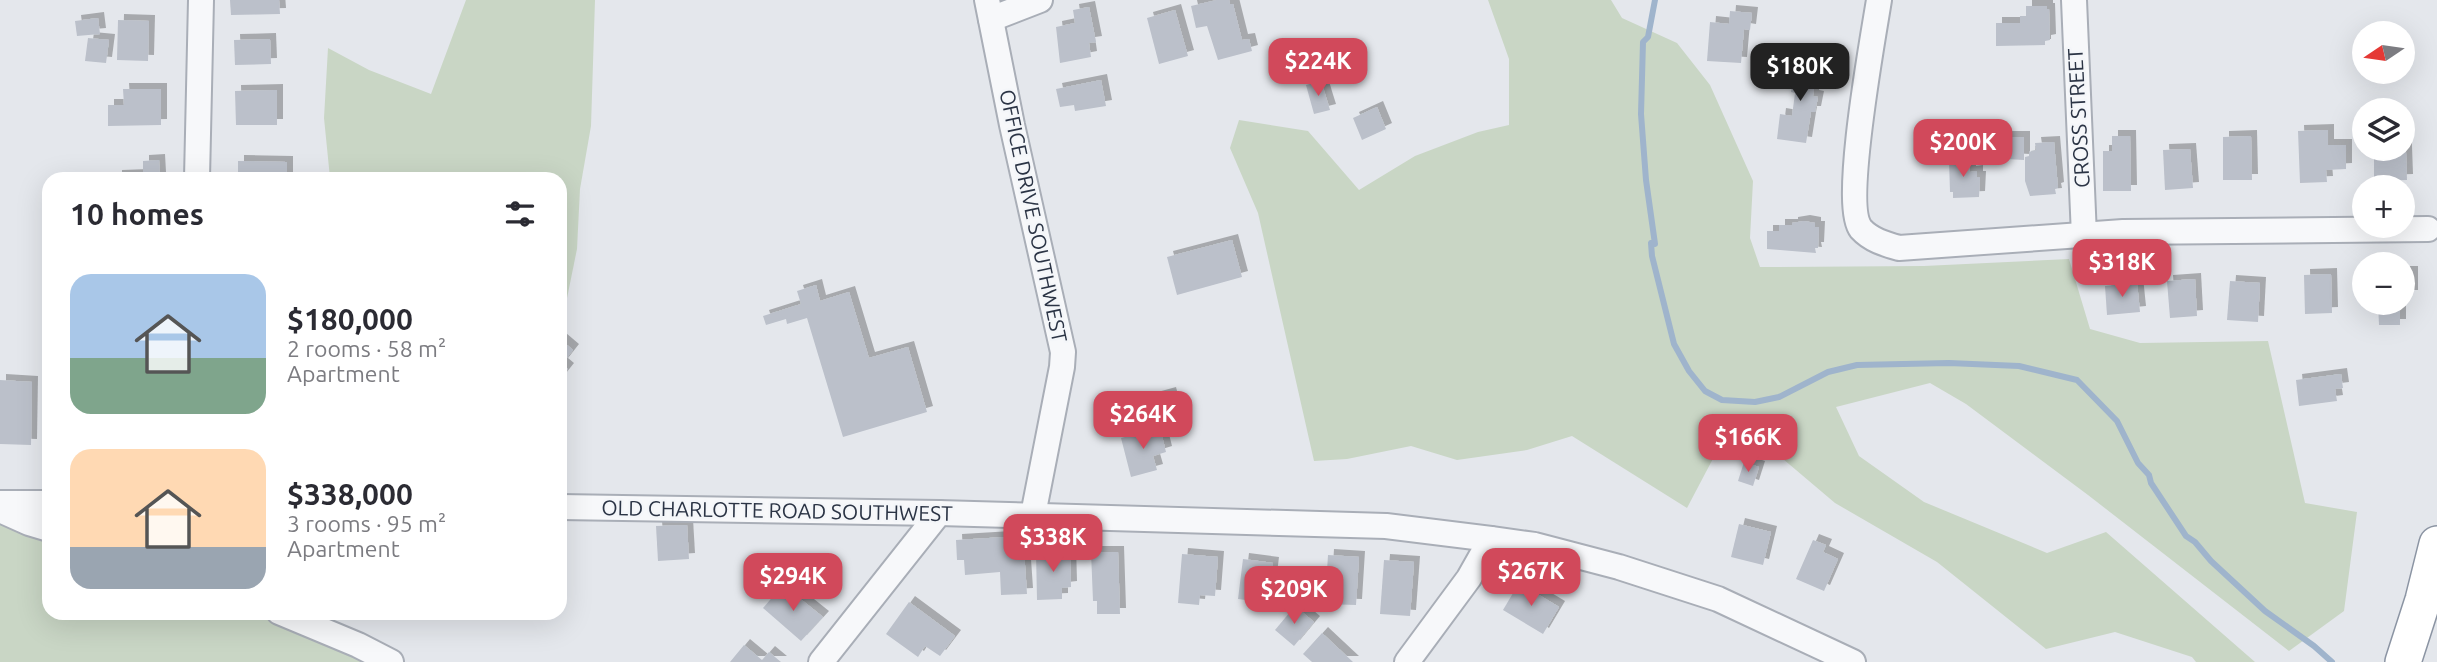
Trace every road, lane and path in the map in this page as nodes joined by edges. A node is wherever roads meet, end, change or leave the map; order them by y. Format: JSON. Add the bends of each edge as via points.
{"nodes":[{"id":1,"x":201,"y":0,"type":"edge"},
{"id":2,"x":1040,"y":0,"type":"edge"},
{"id":3,"x":1878,"y":0,"type":"edge"},
{"id":4,"x":2074,"y":0,"type":"edge"},
{"id":5,"x":989,"y":9,"type":"edge"},
{"id":6,"x":197,"y":172,"type":"edge"},
{"id":7,"x":2428,"y":229,"type":"dead end"},
{"id":8,"x":2084,"y":236,"type":"junction"},
{"id":9,"x":0,"y":503,"type":"edge"},
{"id":10,"x":42,"y":503,"type":"edge"},
{"id":11,"x":567,"y":507,"type":"edge"},
{"id":12,"x":0,"y":510,"type":"edge"},
{"id":13,"x":939,"y":513,"type":"junction"},
{"id":14,"x":1033,"y":515,"type":"junction"},
{"id":15,"x":42,"y":527,"type":"edge"},
{"id":16,"x":1491,"y":539,"type":"junction"},
{"id":17,"x":2437,"y":544,"type":"edge"},
{"id":18,"x":298,"y":620,"type":"edge"},
{"id":19,"x":391,"y":662,"type":"edge"},
{"id":20,"x":821,"y":662,"type":"edge"},
{"id":21,"x":1407,"y":662,"type":"edge"},
{"id":22,"x":1853,"y":662,"type":"edge"},
{"id":23,"x":2403,"y":662,"type":"edge"}],
"edges":[{"from":1,"to":6,"type":"street"},
{"from":2,"to":5,"type":"street"},
{"from":3,"to":8,"type":"street","via":[[1855,171],[1854,206],[1860,228],[1877,242],[1899,248]]},
{"from":4,"to":8,"type":"street","name":"CROSS STREET"},
{"from":5,"to":14,"type":"street","name":"OFFICE DRIVE SOUTHWEST","via":[[1063,352]]},
{"from":7,"to":8,"type":"street"},
{"from":9,"to":10,"type":"street"},
{"from":11,"to":13,"type":"street","name":"OLD CHARLOTTE ROAD SOUTHWEST"},
{"from":12,"to":15,"type":"street"},
{"from":13,"to":14,"type":"street","name":"OLD CHARLOTTE ROAD SOUTHWEST"},
{"from":13,"to":20,"type":"street"},
{"from":14,"to":16,"type":"street","name":"OLD CHARLOTTE ROAD SOUTHWEST","via":[[1386,526]]},
{"from":16,"to":21,"type":"street","via":[[1469,578]]},
{"from":16,"to":22,"type":"street","name":"OLD CHARLOTTE ROAD SOUTHWEST","via":[[1535,545],[1619,567],[1718,599]]},
{"from":17,"to":23,"type":"highway"},
{"from":18,"to":19,"type":"street"}]}
